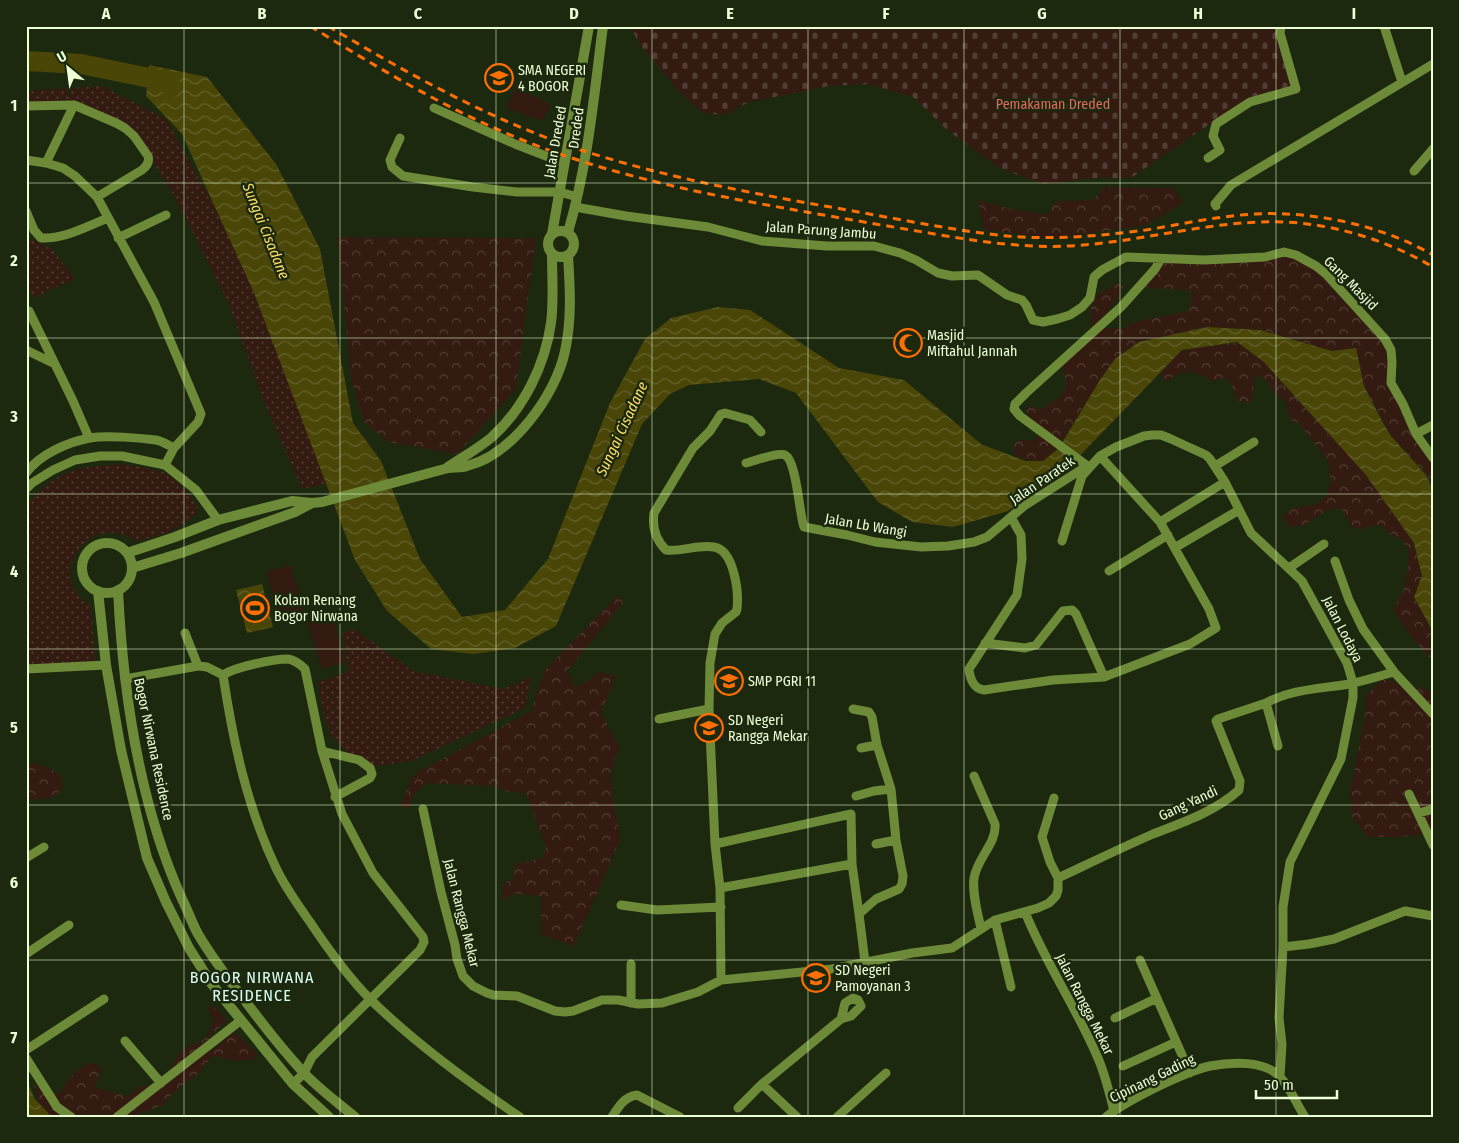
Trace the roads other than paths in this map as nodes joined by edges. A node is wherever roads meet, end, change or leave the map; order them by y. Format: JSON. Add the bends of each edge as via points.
{"nodes":[{"id":1,"x":589,"y":26,"type":"edge"},
{"id":2,"x":603,"y":26,"type":"edge"},
{"id":3,"x":1281,"y":26,"type":"edge"},
{"id":4,"x":1384,"y":26,"type":"edge"},
{"id":5,"x":1433,"y":64,"type":"edge"},
{"id":6,"x":1402,"y":82,"type":"junction"},
{"id":7,"x":74,"y":105,"type":"junction"},
{"id":8,"x":26,"y":106,"type":"edge"},
{"id":9,"x":434,"y":108,"type":"dead end"},
{"id":10,"x":400,"y":138,"type":"dead end"},
{"id":11,"x":1433,"y":149,"type":"edge"},
{"id":12,"x":1208,"y":158,"type":"dead end"},
{"id":13,"x":26,"y":160,"type":"edge"},
{"id":14,"x":46,"y":163,"type":"junction"},
{"id":15,"x":564,"y":163,"type":"junction"},
{"id":16,"x":1414,"y":171,"type":"dead end"},
{"id":17,"x":560,"y":192,"type":"junction"},
{"id":18,"x":97,"y":197,"type":"junction"},
{"id":19,"x":576,"y":202,"type":"junction"},
{"id":20,"x":1216,"y":206,"type":"dead end"},
{"id":21,"x":26,"y":211,"type":"edge"},
{"id":22,"x":166,"y":216,"type":"dead end"},
{"id":23,"x":108,"y":218,"type":"junction"},
{"id":24,"x":568,"y":232,"type":"junction"},
{"id":25,"x":552,"y":234,"type":"junction"},
{"id":26,"x":118,"y":238,"type":"junction"},
{"id":27,"x":552,"y":254,"type":"junction"},
{"id":28,"x":568,"y":255,"type":"junction"},
{"id":29,"x":1161,"y":259,"type":"junction"},
{"id":30,"x":28,"y":311,"type":"dead end"},
{"id":31,"x":26,"y":350,"type":"edge"},
{"id":32,"x":55,"y":364,"type":"junction"},
{"id":33,"x":1433,"y":426,"type":"edge"},
{"id":34,"x":761,"y":432,"type":"dead end"},
{"id":35,"x":1416,"y":434,"type":"junction"},
{"id":36,"x":89,"y":438,"type":"junction"},
{"id":37,"x":1254,"y":442,"type":"dead end"},
{"id":38,"x":174,"y":448,"type":"junction"},
{"id":39,"x":1100,"y":456,"type":"junction"},
{"id":40,"x":1433,"y":458,"type":"edge"},
{"id":41,"x":746,"y":463,"type":"dead end"},
{"id":42,"x":165,"y":465,"type":"junction"},
{"id":43,"x":1215,"y":466,"type":"junction"},
{"id":44,"x":1088,"y":467,"type":"junction"},
{"id":45,"x":448,"y":468,"type":"junction"},
{"id":46,"x":26,"y":473,"type":"edge"},
{"id":47,"x":1225,"y":482,"type":"junction"},
{"id":48,"x":27,"y":487,"type":"edge"},
{"id":49,"x":317,"y":502,"type":"junction"},
{"id":50,"x":1239,"y":510,"type":"junction"},
{"id":51,"x":1011,"y":517,"type":"junction"},
{"id":52,"x":218,"y":520,"type":"junction"},
{"id":53,"x":1160,"y":522,"type":"junction"},
{"id":54,"x":1168,"y":535,"type":"junction"},
{"id":55,"x":1062,"y":541,"type":"dead end"},
{"id":56,"x":1324,"y":544,"type":"dead end"},
{"id":57,"x":1176,"y":547,"type":"junction"},
{"id":58,"x":127,"y":553,"type":"junction"},
{"id":59,"x":1335,"y":561,"type":"dead end"},
{"id":60,"x":132,"y":568,"type":"junction"},
{"id":61,"x":1289,"y":568,"type":"junction"},
{"id":62,"x":1109,"y":571,"type":"dead end"},
{"id":63,"x":118,"y":590,"type":"junction"},
{"id":64,"x":98,"y":591,"type":"junction"},
{"id":65,"x":184,"y":633,"type":"dead end"},
{"id":66,"x":985,"y":643,"type":"junction"},
{"id":67,"x":106,"y":665,"type":"junction"},
{"id":68,"x":198,"y":666,"type":"junction"},
{"id":69,"x":26,"y":669,"type":"edge"},
{"id":70,"x":1394,"y":672,"type":"junction"},
{"id":71,"x":223,"y":675,"type":"junction"},
{"id":72,"x":1104,"y":677,"type":"junction"},
{"id":73,"x":125,"y":679,"type":"junction"},
{"id":74,"x":1353,"y":683,"type":"junction"},
{"id":75,"x":1266,"y":704,"type":"junction"},
{"id":76,"x":853,"y":709,"type":"dead end"},
{"id":77,"x":709,"y":710,"type":"junction"},
{"id":78,"x":1433,"y":714,"type":"edge"},
{"id":79,"x":659,"y":719,"type":"dead end"},
{"id":80,"x":876,"y":745,"type":"junction"},
{"id":81,"x":1278,"y":746,"type":"dead end"},
{"id":82,"x":861,"y":748,"type":"dead end"},
{"id":83,"x":322,"y":751,"type":"junction"},
{"id":84,"x":974,"y":776,"type":"dead end"},
{"id":85,"x":891,"y":789,"type":"junction"},
{"id":86,"x":1410,"y":794,"type":"dead end"},
{"id":87,"x":856,"y":796,"type":"dead end"},
{"id":88,"x":336,"y":797,"type":"junction"},
{"id":89,"x":1054,"y":798,"type":"dead end"},
{"id":90,"x":423,"y":809,"type":"dead end"},
{"id":91,"x":1433,"y":809,"type":"edge"},
{"id":92,"x":1419,"y":813,"type":"junction"},
{"id":93,"x":896,"y":840,"type":"junction"},
{"id":94,"x":715,"y":844,"type":"junction"},
{"id":95,"x":876,"y":844,"type":"dead end"},
{"id":96,"x":1433,"y":845,"type":"edge"},
{"id":97,"x":44,"y":847,"type":"dead end"},
{"id":98,"x":164,"y":853,"type":"junction"},
{"id":99,"x":26,"y":858,"type":"edge"},
{"id":100,"x":147,"y":858,"type":"junction"},
{"id":101,"x":852,"y":864,"type":"junction"},
{"id":102,"x":1058,"y":878,"type":"junction"},
{"id":103,"x":720,"y":888,"type":"junction"},
{"id":104,"x":621,"y":905,"type":"dead end"},
{"id":105,"x":721,"y":907,"type":"junction"},
{"id":106,"x":1025,"y":912,"type":"junction"},
{"id":107,"x":859,"y":914,"type":"junction"},
{"id":108,"x":1433,"y":916,"type":"edge"},
{"id":109,"x":995,"y":920,"type":"junction"},
{"id":110,"x":68,"y":926,"type":"dead end"},
{"id":111,"x":980,"y":929,"type":"junction"},
{"id":112,"x":1283,"y":948,"type":"junction"},
{"id":113,"x":26,"y":954,"type":"edge"},
{"id":114,"x":1140,"y":960,"type":"dead end"},
{"id":115,"x":865,"y":962,"type":"junction"},
{"id":116,"x":630,"y":964,"type":"dead end"},
{"id":117,"x":721,"y":980,"type":"junction"},
{"id":118,"x":1011,"y":987,"type":"dead end"},
{"id":119,"x":1157,"y":998,"type":"junction"},
{"id":120,"x":104,"y":999,"type":"dead end"},
{"id":121,"x":370,"y":999,"type":"junction"},
{"id":122,"x":631,"y":1003,"type":"junction"},
{"id":123,"x":1115,"y":1018,"type":"dead end"},
{"id":124,"x":840,"y":1019,"type":"dead end"},
{"id":125,"x":240,"y":1021,"type":"junction"},
{"id":126,"x":125,"y":1041,"type":"dead end"},
{"id":127,"x":1176,"y":1042,"type":"junction"},
{"id":128,"x":26,"y":1050,"type":"edge"},
{"id":129,"x":26,"y":1058,"type":"edge"},
{"id":130,"x":1123,"y":1066,"type":"dead end"},
{"id":131,"x":304,"y":1073,"type":"junction"},
{"id":132,"x":1190,"y":1073,"type":"junction"},
{"id":133,"x":886,"y":1074,"type":"dead end"},
{"id":134,"x":1280,"y":1077,"type":"junction"},
{"id":135,"x":161,"y":1083,"type":"junction"},
{"id":136,"x":293,"y":1084,"type":"junction"},
{"id":137,"x":762,"y":1084,"type":"junction"},
{"id":138,"x":738,"y":1108,"type":"dead end"},
{"id":139,"x":1114,"y":1111,"type":"junction"},
{"id":140,"x":70,"y":1117,"type":"edge"},
{"id":141,"x":117,"y":1117,"type":"edge"},
{"id":142,"x":329,"y":1117,"type":"edge"},
{"id":143,"x":354,"y":1117,"type":"edge"},
{"id":144,"x":520,"y":1117,"type":"edge"},
{"id":145,"x":612,"y":1117,"type":"edge"},
{"id":146,"x":680,"y":1117,"type":"edge"},
{"id":147,"x":797,"y":1117,"type":"edge"},
{"id":148,"x":837,"y":1117,"type":"edge"},
{"id":149,"x":1106,"y":1117,"type":"edge"},
{"id":150,"x":1305,"y":1117,"type":"edge"}],
"edges":[{"from":1,"to":15,"type":"street","name":"Jalan Dreded"},
{"from":2,"to":19,"type":"street","name":"Dreded","via":[[588,144]]},
{"from":3,"to":12,"type":"street","via":[[1280,33],[1296,89],[1250,102],[1216,124],[1213,136],[1220,150]]},
{"from":4,"to":6,"type":"street"},
{"from":5,"to":6,"type":"street"},
{"from":6,"to":20,"type":"street","via":[[1231,185]]},
{"from":7,"to":8,"type":"street"},
{"from":7,"to":14,"type":"street"},
{"from":7,"to":18,"type":"street","via":[[125,128],[149,160],[142,170]]},
{"from":9,"to":15,"type":"street"},
{"from":10,"to":17,"type":"street","name":"Jalan Parung Jambu","via":[[390,160],[392,167],[404,176],[517,192]]},
{"from":11,"to":16,"type":"street"},
{"from":13,"to":14,"type":"street"},
{"from":14,"to":18,"type":"street","via":[[63,168]]},
{"from":15,"to":17,"type":"street","name":"Jalan Dreded"},
{"from":17,"to":19,"type":"street","name":"Jalan Parung Jambu"},
{"from":17,"to":25,"type":"street","name":"Jalan Dreded"},
{"from":18,"to":23,"type":"street"},
{"from":19,"to":24,"type":"street","name":"Dreded"},
{"from":19,"to":29,"type":"street","name":"Jalan Parung Jambu","via":[[626,216],[708,227],[762,241],[874,246],[908,256],[938,273],[978,275],[1007,295],[1022,300],[1033,320],[1043,322],[1057,320],[1082,307],[1090,298],[1094,277],[1119,260],[1126,257]]},
{"from":21,"to":23,"type":"street","via":[[41,238],[65,236]]},
{"from":22,"to":26,"type":"street"},
{"from":23,"to":26,"type":"street"},
{"from":24,"to":25,"type":"street","via":[[562,230]]},
{"from":24,"to":28,"type":"street","via":[[574,239],[572,252]]},
{"from":25,"to":27,"type":"street","via":[[547,242]]},
{"from":26,"to":38,"type":"street","via":[[154,302],[201,414],[198,422]]},
{"from":27,"to":28,"type":"street","via":[[560,258]]},
{"from":27,"to":45,"type":"street","via":[[551,323],[530,388],[493,436]]},
{"from":28,"to":45,"type":"street","via":[[570,312],[565,351],[560,370],[548,392],[535,414],[504,447],[466,467]]},
{"from":29,"to":35,"type":"street","name":"Gang Masjid","via":[[1265,257],[1284,252],[1316,266],[1385,339],[1391,350],[1391,383]]},
{"from":29,"to":44,"type":"street","via":[[1121,307],[1015,404],[1014,409],[1020,416]]},
{"from":30,"to":32,"type":"street"},
{"from":31,"to":32,"type":"street"},
{"from":32,"to":36,"type":"street"},
{"from":33,"to":35,"type":"street"},
{"from":34,"to":77,"type":"street","via":[[750,420],[722,414],[693,448],[654,513],[653,525],[664,548],[719,549],[726,554],[737,586],[736,611],[722,623],[712,640]]},
{"from":35,"to":40,"type":"street","name":"Gang Masjid"},
{"from":36,"to":38,"type":"street","via":[[157,441]]},
{"from":36,"to":46,"type":"street","via":[[47,455]]},
{"from":37,"to":43,"type":"street"},
{"from":38,"to":42,"type":"street"},
{"from":39,"to":43,"type":"street","name":"Jalan Lodaya","via":[[1144,436],[1162,435],[1206,455]]},
{"from":39,"to":44,"type":"street","name":"Jalan Lodaya"},
{"from":39,"to":53,"type":"street"},
{"from":41,"to":51,"type":"street","name":"Jalan Lb Wangi","via":[[784,455],[794,473],[804,527],[866,541],[921,547],[968,543],[987,537]]},
{"from":42,"to":48,"type":"street","via":[[122,456],[100,456],[75,460]]},
{"from":42,"to":52,"type":"street","via":[[196,490]]},
{"from":43,"to":47,"type":"street","name":"Jalan Lodaya"},
{"from":44,"to":51,"type":"street","name":"Jalan Paratek"},
{"from":44,"to":55,"type":"street","name":"Jalan Lodaya","via":[[1082,476]]},
{"from":45,"to":49,"type":"street"},
{"from":47,"to":50,"type":"street","name":"Jalan Lodaya"},
{"from":47,"to":53,"type":"street"},
{"from":49,"to":52,"type":"street","via":[[292,501]]},
{"from":49,"to":60,"type":"street"},
{"from":50,"to":57,"type":"street"},
{"from":50,"to":61,"type":"street","name":"Jalan Lodaya","via":[[1251,533]]},
{"from":51,"to":66,"type":"street","via":[[1021,535],[1022,559],[1016,595]]},
{"from":52,"to":58,"type":"street"},
{"from":53,"to":54,"type":"street"},
{"from":54,"to":57,"type":"street"},
{"from":54,"to":62,"type":"street"},
{"from":56,"to":61,"type":"street"},
{"from":57,"to":72,"type":"street","via":[[1209,609],[1216,625],[1214,630],[1190,644]]},
{"from":58,"to":60,"type":"street"},
{"from":58,"to":64,"type":"street","via":[[112,544],[103,544],[87,553],[83,561],[84,579]]},
{"from":59,"to":70,"type":"street","via":[[1363,629]]},
{"from":60,"to":63,"type":"street","via":[[128,581]]},
{"from":61,"to":74,"type":"street","name":"Jalan Lodaya","via":[[1312,598],[1347,663]]},
{"from":63,"to":64,"type":"street"},
{"from":63,"to":73,"type":"street","name":"Bogor Nirwana Residence"},
{"from":64,"to":67,"type":"street"},
{"from":65,"to":68,"type":"street"},
{"from":66,"to":72,"type":"street","via":[[1031,647],[1063,611],[1072,610]]},
{"from":66,"to":72,"type":"street","via":[[969,669],[978,690]]},
{"from":67,"to":69,"type":"street"},
{"from":67,"to":100,"type":"street","via":[[121,750]]},
{"from":68,"to":71,"type":"street"},
{"from":68,"to":73,"type":"street"},
{"from":70,"to":74,"type":"street"},
{"from":70,"to":78,"type":"street"},
{"from":71,"to":83,"type":"street","via":[[230,670],[276,660],[298,662],[304,669]]},
{"from":71,"to":121,"type":"street","via":[[248,797],[276,869],[327,946]]},
{"from":73,"to":98,"type":"street","name":"Bogor Nirwana Residence","via":[[142,774]]},
{"from":74,"to":75,"type":"street","via":[[1297,691]]},
{"from":74,"to":112,"type":"street","name":"Jalan Lodaya","via":[[1353,698],[1340,759],[1290,862],[1282,907]]},
{"from":75,"to":81,"type":"street"},
{"from":75,"to":102,"type":"street","name":"Gang Yandi","via":[[1216,721],[1240,781],[1240,790],[1231,798],[1203,814]]},
{"from":76,"to":80,"type":"street","via":[[871,714]]},
{"from":77,"to":79,"type":"street"},
{"from":77,"to":94,"type":"street"},
{"from":80,"to":82,"type":"street"},
{"from":80,"to":85,"type":"street"},
{"from":83,"to":88,"type":"street"},
{"from":83,"to":88,"type":"street","via":[[354,759],[370,768],[372,774]]},
{"from":84,"to":111,"type":"street","via":[[996,830],[974,879]]},
{"from":85,"to":87,"type":"street"},
{"from":85,"to":93,"type":"street"},
{"from":86,"to":92,"type":"street"},
{"from":88,"to":121,"type":"street","via":[[373,873],[405,912],[424,942],[420,950]]},
{"from":89,"to":102,"type":"street","via":[[1042,838]]},
{"from":90,"to":122,"type":"street","name":"Jalan Rangga Mekar","via":[[457,959],[463,976],[473,986],[493,996],[517,996],[555,1011],[573,1011],[602,1000]]},
{"from":91,"to":92,"type":"street"},
{"from":92,"to":96,"type":"street"},
{"from":93,"to":95,"type":"street"},
{"from":93,"to":107,"type":"street","via":[[902,884],[899,889],[876,899]]},
{"from":94,"to":101,"type":"street","via":[[851,814]]},
{"from":94,"to":103,"type":"street"},
{"from":97,"to":99,"type":"street"},
{"from":98,"to":100,"type":"street"},
{"from":98,"to":131,"type":"street","name":"Bogor Nirwana Residence","via":[[198,933],[213,957]]},
{"from":100,"to":125,"type":"street","via":[[188,948]]},
{"from":101,"to":103,"type":"street"},
{"from":101,"to":107,"type":"street"},
{"from":102,"to":106,"type":"street","name":"Jalan Rangga Mekar","via":[[1056,896],[1049,903]]},
{"from":103,"to":105,"type":"street"},
{"from":104,"to":105,"type":"street","via":[[657,910]]},
{"from":105,"to":117,"type":"street"},
{"from":106,"to":109,"type":"street","name":"Jalan Rangga Mekar"},
{"from":106,"to":139,"type":"street","name":"Jalan Rangga Mekar","via":[[1097,1055]]},
{"from":107,"to":115,"type":"street"},
{"from":108,"to":112,"type":"street","via":[[1405,911],[1334,939]]},
{"from":109,"to":111,"type":"street","name":"Jalan Rangga Mekar"},
{"from":109,"to":118,"type":"street"},
{"from":110,"to":113,"type":"street"},
{"from":111,"to":115,"type":"street","name":"Jalan Rangga Mekar","via":[[952,948]]},
{"from":112,"to":134,"type":"street","name":"Jalan Lodaya"},
{"from":114,"to":119,"type":"street"},
{"from":115,"to":117,"type":"street","name":"Jalan Rangga Mekar","via":[[832,969]]},
{"from":116,"to":122,"type":"street"},
{"from":117,"to":122,"type":"street","name":"Jalan Rangga Mekar","via":[[677,999],[649,1004]]},
{"from":119,"to":123,"type":"street"},
{"from":119,"to":127,"type":"street"},
{"from":120,"to":128,"type":"street"},
{"from":121,"to":131,"type":"street","via":[[312,1057]]},
{"from":121,"to":144,"type":"street","via":[[427,1049]]},
{"from":124,"to":137,"type":"street"},
{"from":125,"to":135,"type":"street"},
{"from":125,"to":136,"type":"street"},
{"from":126,"to":135,"type":"street"},
{"from":127,"to":130,"type":"street"},
{"from":127,"to":132,"type":"street"},
{"from":129,"to":140,"type":"street","via":[[57,1107]]},
{"from":131,"to":136,"type":"street"},
{"from":131,"to":143,"type":"street","name":"Bogor Nirwana Residence"},
{"from":132,"to":134,"type":"street","name":"Cipinang Gading","via":[[1210,1066],[1246,1064],[1262,1067]]},
{"from":132,"to":139,"type":"street","name":"Cipinang Gading"},
{"from":133,"to":148,"type":"street"},
{"from":134,"to":150,"type":"street"},
{"from":135,"to":141,"type":"street"},
{"from":136,"to":142,"type":"street"},
{"from":137,"to":138,"type":"street"},
{"from":137,"to":147,"type":"street"},
{"from":139,"to":149,"type":"street","name":"Cipinang Gading"},
{"from":145,"to":146,"type":"street","via":[[623,1101],[637,1095]]}]}
